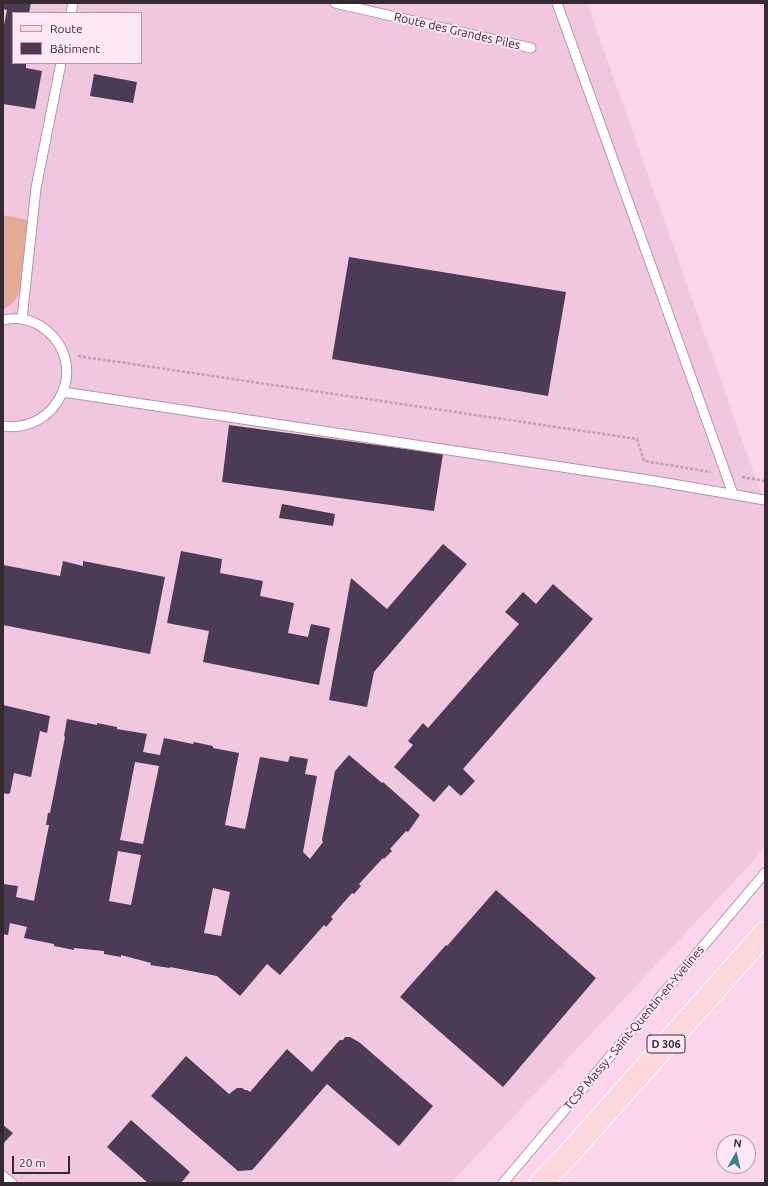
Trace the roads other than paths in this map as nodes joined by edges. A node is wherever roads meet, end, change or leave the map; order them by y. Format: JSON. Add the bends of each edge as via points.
{"nodes":[{"id":1,"x":336,"y":3,"type":"edge"},
{"id":2,"x":557,"y":3,"type":"edge"},
{"id":3,"x":531,"y":48,"type":"dead end"},
{"id":4,"x":61,"y":64,"type":"edge"},
{"id":5,"x":22,"y":319,"type":"junction"},
{"id":6,"x":3,"y":320,"type":"edge"},
{"id":7,"x":63,"y":392,"type":"junction"},
{"id":8,"x":3,"y":429,"type":"edge"},
{"id":9,"x":733,"y":494,"type":"junction"},
{"id":10,"x":765,"y":500,"type":"edge"},
{"id":11,"x":765,"y":873,"type":"edge"},
{"id":12,"x":765,"y":933,"type":"edge"},
{"id":13,"x":567,"y":1156,"type":"junction"},
{"id":14,"x":3,"y":1176,"type":"edge"},
{"id":15,"x":12,"y":1183,"type":"edge"},
{"id":16,"x":503,"y":1183,"type":"edge"},
{"id":17,"x":541,"y":1183,"type":"edge"},
{"id":18,"x":550,"y":1183,"type":"edge"}],
"edges":[{"from":1,"to":3,"type":"lane","name":"Route des Grandes Piles"},
{"from":2,"to":9,"type":"lane"},
{"from":4,"to":5,"type":"lane","via":[[36,188]]},
{"from":5,"to":6,"type":"lane"},
{"from":5,"to":7,"type":"lane","via":[[40,325],[53,335],[61,346],[66,360],[67,379]]},
{"from":7,"to":8,"type":"lane","via":[[52,410],[40,420]]},
{"from":7,"to":9,"type":"lane"},
{"from":9,"to":10,"type":"lane"},
{"from":11,"to":16,"type":"lane","name":"TCSP Massy - Saint-Quentin-en-Yvelines"},
{"from":12,"to":13,"type":"main road","number":"D 306"},
{"from":13,"to":17,"type":"main road","number":"D 306"},
{"from":13,"to":18,"type":"main road","number":"D 306"},
{"from":14,"to":15,"type":"lane"}]}
